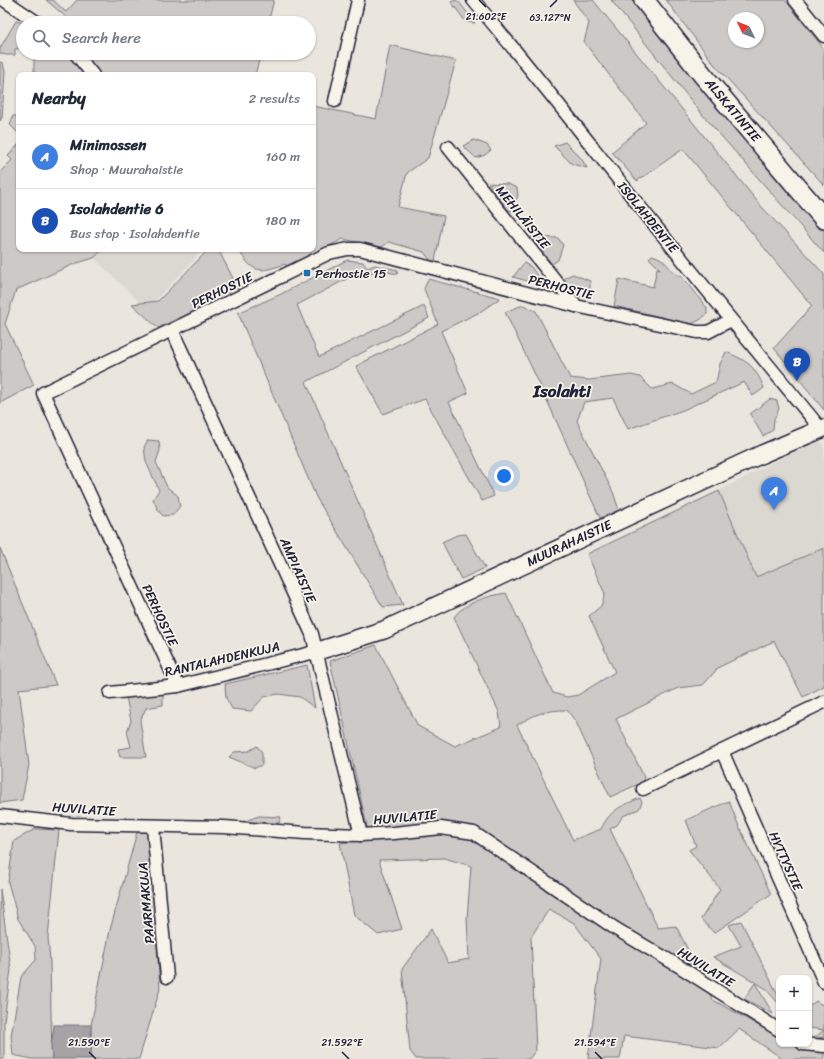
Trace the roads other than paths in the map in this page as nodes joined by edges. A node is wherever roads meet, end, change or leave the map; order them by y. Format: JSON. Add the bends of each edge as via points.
{"nodes":[{"id":1,"x":4,"y":0,"type":"edge"},
{"id":2,"x":358,"y":0,"type":"edge"},
{"id":3,"x":473,"y":0,"type":"edge"},
{"id":4,"x":644,"y":0,"type":"edge"},
{"id":5,"x":795,"y":0,"type":"edge"},
{"id":6,"x":28,"y":16,"type":"edge"},
{"id":7,"x":824,"y":36,"type":"edge"},
{"id":8,"x":81,"y":60,"type":"edge"},
{"id":9,"x":91,"y":72,"type":"edge"},
{"id":10,"x":335,"y":101,"type":"dead end"},
{"id":11,"x":448,"y":147,"type":"dead end"},
{"id":12,"x":824,"y":218,"type":"edge"},
{"id":13,"x":576,"y":306,"type":"junction"},
{"id":14,"x":731,"y":320,"type":"junction"},
{"id":15,"x":172,"y":330,"type":"junction"},
{"id":16,"x":823,"y":430,"type":"edge"},
{"id":17,"x":315,"y":652,"type":"junction"},
{"id":18,"x":178,"y":686,"type":"junction"},
{"id":19,"x":110,"y":693,"type":"dead end"},
{"id":20,"x":824,"y":702,"type":"edge"},
{"id":21,"x":722,"y":751,"type":"junction"},
{"id":22,"x":643,"y":789,"type":"dead end"},
{"id":23,"x":0,"y":816,"type":"edge"},
{"id":24,"x":153,"y":827,"type":"junction"},
{"id":25,"x":361,"y":835,"type":"junction"},
{"id":26,"x":167,"y":977,"type":"dead end"},
{"id":27,"x":824,"y":982,"type":"edge"},
{"id":28,"x":776,"y":1028,"type":"edge"},
{"id":29,"x":812,"y":1045,"type":"edge"},
{"id":30,"x":824,"y":1046,"type":"edge"}],
"edges":[{"from":1,"to":6,"type":"street"},
{"from":2,"to":10,"type":"street"},
{"from":3,"to":14,"type":"street","name":"ISOLAHDENTIE"},
{"from":4,"to":12,"type":"main road","name":"ALSKATINTIE","via":[[702,74]]},
{"from":5,"to":7,"type":"street"},
{"from":8,"to":9,"type":"street"},
{"from":11,"to":13,"type":"street","name":"MEHILÄISTIE"},
{"from":13,"to":14,"type":"street","name":"PERHOSTIE","via":[[697,332],[708,332]]},
{"from":13,"to":15,"type":"street","name":"PERHOSTIE","via":[[360,249],[348,249],[329,253]]},
{"from":14,"to":16,"type":"street","name":"ISOLAHDENTIE"},
{"from":15,"to":17,"type":"street","name":"AMPIAISTIE","via":[[312,634]]},
{"from":15,"to":18,"type":"street","name":"PERHOSTIE","via":[[43,393]]},
{"from":16,"to":17,"type":"street","name":"MUURAHAISTIE","via":[[762,454],[384,630]]},
{"from":17,"to":18,"type":"street","name":"RANTALAHDENKUJA"},
{"from":17,"to":25,"type":"street","name":"AMPIAISTIE"},
{"from":18,"to":19,"type":"street","name":"RANTALAHDENKUJA"},
{"from":20,"to":21,"type":"street"},
{"from":21,"to":22,"type":"street"},
{"from":21,"to":27,"type":"street","name":"HYTTYSTIE"},
{"from":23,"to":24,"type":"street","name":"HUVILATIE","via":[[71,824]]},
{"from":24,"to":25,"type":"street","name":"HUVILATIE"},
{"from":24,"to":26,"type":"street","name":"PAARMAKUJA"},
{"from":25,"to":28,"type":"street","name":"HUVILATIE","via":[[441,828],[474,834],[616,929]]},
{"from":29,"to":30,"type":"street"}]}
